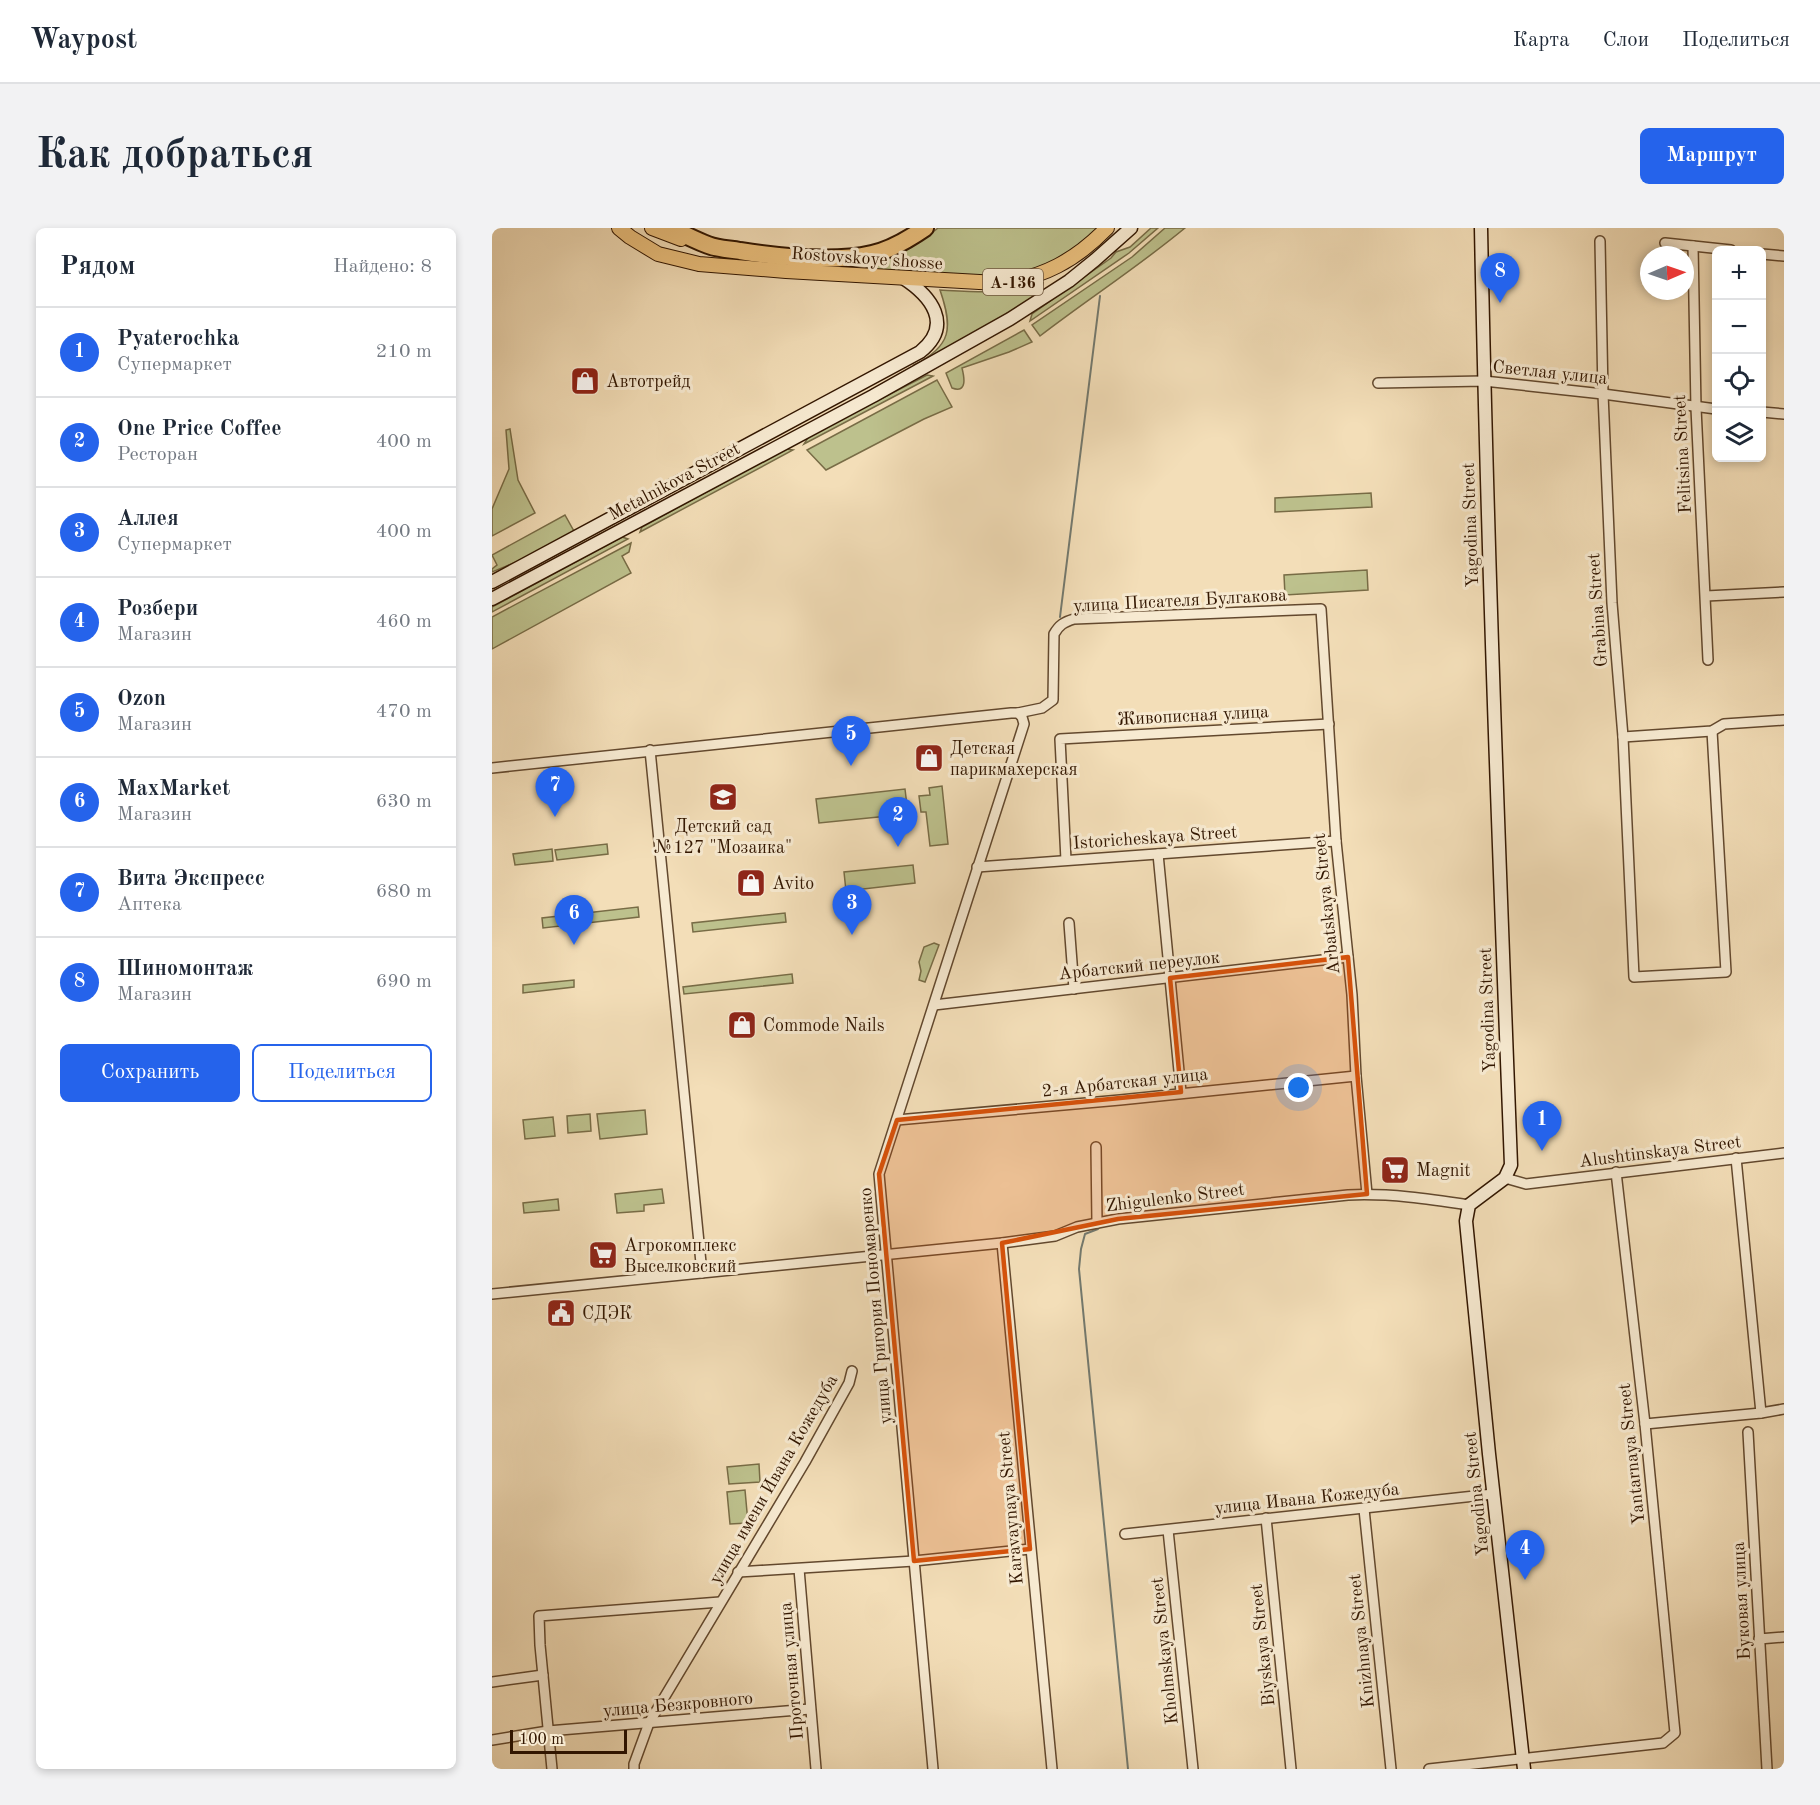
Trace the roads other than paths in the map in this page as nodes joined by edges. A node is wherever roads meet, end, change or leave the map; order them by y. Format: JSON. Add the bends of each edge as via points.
{"nodes":[{"id":1,"x":619,"y":228,"type":"edge"},
{"id":2,"x":652,"y":228,"type":"edge"},
{"id":3,"x":671,"y":228,"type":"edge"},
{"id":4,"x":925,"y":228,"type":"edge"},
{"id":5,"x":1107,"y":228,"type":"edge"},
{"id":6,"x":1131,"y":228,"type":"edge"},
{"id":7,"x":1481,"y":228,"type":"edge"},
{"id":8,"x":1600,"y":241,"type":"dead end"},
{"id":9,"x":1665,"y":243,"type":"dead end"},
{"id":10,"x":710,"y":246,"type":"junction"},
{"id":11,"x":1693,"y":246,"type":"edge"},
{"id":12,"x":1694,"y":246,"type":"edge"},
{"id":13,"x":1712,"y":248,"type":"edge"},
{"id":14,"x":1766,"y":254,"type":"edge"},
{"id":15,"x":1784,"y":256,"type":"edge"},
{"id":16,"x":903,"y":278,"type":"junction"},
{"id":17,"x":1694,"y":300,"type":"edge"},
{"id":18,"x":1484,"y":381,"type":"junction"},
{"id":19,"x":1378,"y":383,"type":"dead end"},
{"id":20,"x":862,"y":384,"type":"junction"},
{"id":21,"x":1603,"y":394,"type":"junction"},
{"id":22,"x":873,"y":396,"type":"junction"},
{"id":23,"x":1696,"y":408,"type":"junction"},
{"id":24,"x":1712,"y":409,"type":"edge"},
{"id":25,"x":1766,"y":412,"type":"edge"},
{"id":26,"x":1784,"y":414,"type":"edge"},
{"id":27,"x":492,"y":582,"type":"edge"},
{"id":28,"x":1784,"y":592,"type":"edge"},
{"id":29,"x":1706,"y":596,"type":"junction"},
{"id":30,"x":492,"y":599,"type":"edge"},
{"id":31,"x":1321,"y":609,"type":"joint"},
{"id":32,"x":1708,"y":660,"type":"dead end"},
{"id":33,"x":1020,"y":715,"type":"junction"},
{"id":34,"x":1784,"y":720,"type":"edge"},
{"id":35,"x":1329,"y":724,"type":"junction"},
{"id":36,"x":1712,"y":731,"type":"junction"},
{"id":37,"x":1623,"y":737,"type":"junction"},
{"id":38,"x":651,"y":750,"type":"junction"},
{"id":39,"x":492,"y":768,"type":"edge"},
{"id":40,"x":1336,"y":841,"type":"junction"},
{"id":41,"x":1158,"y":854,"type":"junction"},
{"id":42,"x":1066,"y":860,"type":"junction"},
{"id":43,"x":978,"y":867,"type":"junction"},
{"id":44,"x":1070,"y":923,"type":"dead end"},
{"id":45,"x":1348,"y":957,"type":"junction"},
{"id":46,"x":1170,"y":978,"type":"junction"},
{"id":47,"x":1074,"y":988,"type":"junction"},
{"id":48,"x":934,"y":1005,"type":"junction"},
{"id":49,"x":1356,"y":1076,"type":"junction"},
{"id":50,"x":1181,"y":1092,"type":"junction"},
{"id":51,"x":897,"y":1120,"type":"junction"},
{"id":52,"x":1096,"y":1147,"type":"dead end"},
{"id":53,"x":1784,"y":1153,"type":"edge"},
{"id":54,"x":1736,"y":1158,"type":"junction"},
{"id":55,"x":1616,"y":1173,"type":"junction"},
{"id":56,"x":1505,"y":1178,"type":"junction"},
{"id":57,"x":1367,"y":1194,"type":"junction"},
{"id":58,"x":1469,"y":1205,"type":"junction"},
{"id":59,"x":1097,"y":1223,"type":"junction"},
{"id":60,"x":1002,"y":1243,"type":"junction"},
{"id":61,"x":887,"y":1256,"type":"junction"},
{"id":62,"x":702,"y":1274,"type":"junction"},
{"id":63,"x":492,"y":1287,"type":"edge"},
{"id":64,"x":492,"y":1294,"type":"edge"},
{"id":65,"x":852,"y":1371,"type":"dead end"},
{"id":66,"x":1784,"y":1409,"type":"edge"},
{"id":67,"x":1761,"y":1413,"type":"junction"},
{"id":68,"x":1645,"y":1424,"type":"junction"},
{"id":69,"x":1748,"y":1432,"type":"dead end"},
{"id":70,"x":1493,"y":1494,"type":"junction"},
{"id":71,"x":1364,"y":1509,"type":"junction"},
{"id":72,"x":1266,"y":1518,"type":"junction"},
{"id":73,"x":1168,"y":1530,"type":"junction"},
{"id":74,"x":1125,"y":1534,"type":"dead end"},
{"id":75,"x":1030,"y":1549,"type":"junction"},
{"id":76,"x":914,"y":1561,"type":"junction"},
{"id":77,"x":799,"y":1569,"type":"junction"},
{"id":78,"x":738,"y":1572,"type":"junction"},
{"id":79,"x":720,"y":1602,"type":"junction"},
{"id":80,"x":1784,"y":1637,"type":"edge"},
{"id":81,"x":1759,"y":1639,"type":"junction"},
{"id":82,"x":543,"y":1675,"type":"junction"},
{"id":83,"x":492,"y":1682,"type":"edge"},
{"id":84,"x":810,"y":1709,"type":"junction"},
{"id":85,"x":649,"y":1723,"type":"junction"},
{"id":86,"x":548,"y":1731,"type":"junction"},
{"id":87,"x":492,"y":1740,"type":"edge"},
{"id":88,"x":1524,"y":1764,"type":"edge"},
{"id":89,"x":552,"y":1769,"type":"edge"},
{"id":90,"x":634,"y":1769,"type":"edge"},
{"id":91,"x":816,"y":1769,"type":"edge"},
{"id":92,"x":933,"y":1769,"type":"edge"},
{"id":93,"x":1052,"y":1769,"type":"edge"},
{"id":94,"x":1193,"y":1769,"type":"edge"},
{"id":95,"x":1291,"y":1769,"type":"edge"},
{"id":96,"x":1391,"y":1769,"type":"edge"},
{"id":97,"x":1429,"y":1769,"type":"edge"},
{"id":98,"x":1767,"y":1769,"type":"edge"}],
"edges":[{"from":1,"to":16,"type":"main road","name":"Rostovskoye shosse","number":"А-136","via":[[658,254],[687,262]]},
{"from":2,"to":10,"type":"main road"},
{"from":3,"to":10,"type":"highway"},
{"from":4,"to":10,"type":"highway","via":[[889,248],[855,258],[783,256]]},
{"from":5,"to":16,"type":"main road","name":"Rostovskoye shosse","number":"А-136","via":[[1060,266],[1014,282]]},
{"from":6,"to":22,"type":"street","name":"Metalnikova Street","via":[[1070,281]]},
{"from":7,"to":18,"type":"street","name":"Yagodina Street"},
{"from":8,"to":21,"type":"street","name":"Grabina Street"},
{"from":9,"to":11,"type":"street"},
{"from":12,"to":13,"type":"street"},
{"from":14,"to":15,"type":"street"},
{"from":16,"to":20,"type":"street","name":"Metalnikova Street","via":[[924,294],[935,310],[935,334],[920,352]]},
{"from":17,"to":23,"type":"street","name":"Felitsina Street"},
{"from":18,"to":19,"type":"street","name":"Светлая улица"},
{"from":18,"to":21,"type":"street","name":"Светлая улица"},
{"from":18,"to":56,"type":"street","name":"Yagodina Street","via":[[1511,1166]]},
{"from":20,"to":22,"type":"street","via":[[870,385]]},
{"from":20,"to":27,"type":"street","name":"Metalnikova Street"},
{"from":21,"to":23,"type":"street","name":"Светлая улица"},
{"from":21,"to":37,"type":"street","name":"Grabina Street","via":[[1612,603]]},
{"from":22,"to":30,"type":"street","name":"Metalnikova Street"},
{"from":23,"to":24,"type":"street","name":"Светлая улица"},
{"from":23,"to":29,"type":"street","name":"Felitsina Street"},
{"from":25,"to":26,"type":"street"},
{"from":28,"to":29,"type":"street"},
{"from":29,"to":32,"type":"street","name":"Felitsina Street"},
{"from":31,"to":33,"type":"street","name":"улица Писателя Булгакова","via":[[1066,621],[1054,634],[1053,700]]},
{"from":31,"to":35,"type":"street","name":"Arbatskaya Street"},
{"from":33,"to":38,"type":"street"},
{"from":33,"to":43,"type":"street","name":"улица Григория Пономаренко","via":[[1024,724]]},
{"from":34,"to":36,"type":"street","via":[[1724,724]]},
{"from":35,"to":40,"type":"street","name":"Arbatskaya Street"},
{"from":35,"to":42,"type":"street","name":"Живописная улица","via":[[1060,739]]},
{"from":36,"to":37,"type":"street"},
{"from":36,"to":37,"type":"street","name":"Grabina Street","via":[[1726,972],[1634,977]]},
{"from":38,"to":39,"type":"street"},
{"from":38,"to":62,"type":"street"},
{"from":40,"to":41,"type":"street","name":"Istoricheskaya Street"},
{"from":40,"to":45,"type":"street","name":"Arbatskaya Street"},
{"from":41,"to":42,"type":"street","name":"Istoricheskaya Street"},
{"from":41,"to":46,"type":"street"},
{"from":42,"to":43,"type":"street","name":"Istoricheskaya Street"},
{"from":43,"to":48,"type":"street","name":"улица Григория Пономаренко"},
{"from":44,"to":47,"type":"street"},
{"from":45,"to":46,"type":"street","name":"Арбатский переулок"},
{"from":45,"to":49,"type":"street","name":"Arbatskaya Street"},
{"from":46,"to":47,"type":"street","name":"Арбатский переулок"},
{"from":46,"to":50,"type":"street"},
{"from":47,"to":48,"type":"street","name":"Арбатский переулок"},
{"from":48,"to":51,"type":"street","name":"улица Григория Пономаренко"},
{"from":49,"to":50,"type":"street","name":"2-я Арбатская улица"},
{"from":49,"to":57,"type":"street","name":"Arbatskaya Street"},
{"from":50,"to":51,"type":"street","name":"2-я Арбатская улица"},
{"from":51,"to":61,"type":"street","name":"улица Григория Пономаренко","via":[[879,1174]]},
{"from":52,"to":59,"type":"street"},
{"from":53,"to":54,"type":"street","name":"Alushtinskaya Street"},
{"from":54,"to":55,"type":"street","name":"Alushtinskaya Street"},
{"from":54,"to":67,"type":"street"},
{"from":55,"to":56,"type":"street","name":"Alushtinskaya Street","via":[[1526,1184]]},
{"from":55,"to":68,"type":"street","name":"Yantarnaya Street"},
{"from":56,"to":58,"type":"street"},
{"from":57,"to":58,"type":"street","name":"Zhigulenko Street"},
{"from":57,"to":59,"type":"street","name":"Zhigulenko Street"},
{"from":58,"to":70,"type":"street","name":"Yagodina Street","via":[[1466,1221]]},
{"from":59,"to":60,"type":"street","name":"Zhigulenko Street","via":[[1055,1236]]},
{"from":60,"to":61,"type":"street","name":"Zhigulenko Street"},
{"from":60,"to":75,"type":"street","name":"Karavaynaya Street"},
{"from":61,"to":62,"type":"street","name":"Zhigulenko Street"},
{"from":61,"to":76,"type":"street","name":"улица Григория Пономаренко"},
{"from":62,"to":64,"type":"street","name":"Zhigulenko Street"},
{"from":63,"to":64,"type":"street"},
{"from":65,"to":78,"type":"street","name":"улица имени Ивана Кожедуба","via":[[827,1423]]},
{"from":66,"to":67,"type":"street"},
{"from":67,"to":68,"type":"street"},
{"from":68,"to":88,"type":"street","name":"Yantarnaya Street","via":[[1675,1733],[1663,1743]]},
{"from":69,"to":81,"type":"street","name":"Буковая улица"},
{"from":70,"to":71,"type":"street","name":"улица Ивана Кожедуба"},
{"from":70,"to":88,"type":"street","name":"Yagodina Street"},
{"from":71,"to":72,"type":"street","name":"улица Ивана Кожедуба"},
{"from":71,"to":96,"type":"street","name":"Knizhnaya Street"},
{"from":72,"to":73,"type":"street","name":"улица Ивана Кожедуба"},
{"from":72,"to":95,"type":"street","name":"Biyskaya Street"},
{"from":73,"to":74,"type":"street","name":"улица Ивана Кожедуба"},
{"from":73,"to":94,"type":"street","name":"Kholmskaya Street"},
{"from":75,"to":76,"type":"street"},
{"from":75,"to":93,"type":"street","name":"Karavaynaya Street"},
{"from":76,"to":77,"type":"street"},
{"from":76,"to":92,"type":"street","name":"улица Григория Пономаренко"},
{"from":77,"to":78,"type":"street"},
{"from":77,"to":84,"type":"street","name":"Проточная улица"},
{"from":78,"to":79,"type":"street","name":"улица имени Ивана Кожедуба"},
{"from":79,"to":82,"type":"street","name":"улица имени Ивана Кожедуба","via":[[539,1616]]},
{"from":79,"to":85,"type":"street","name":"улица имени Ивана Кожедуба"},
{"from":80,"to":81,"type":"street"},
{"from":81,"to":98,"type":"street","name":"Буковая улица"},
{"from":82,"to":83,"type":"street"},
{"from":82,"to":86,"type":"street"},
{"from":84,"to":85,"type":"street","name":"улица Безкровного"},
{"from":84,"to":91,"type":"street","name":"Проточная улица"},
{"from":85,"to":86,"type":"street","name":"улица Безкровного"},
{"from":85,"to":90,"type":"street","name":"улица имени Ивана Кожедуба"},
{"from":86,"to":87,"type":"street","name":"улица Безкровного"},
{"from":86,"to":89,"type":"street"},
{"from":88,"to":97,"type":"street"}]}
